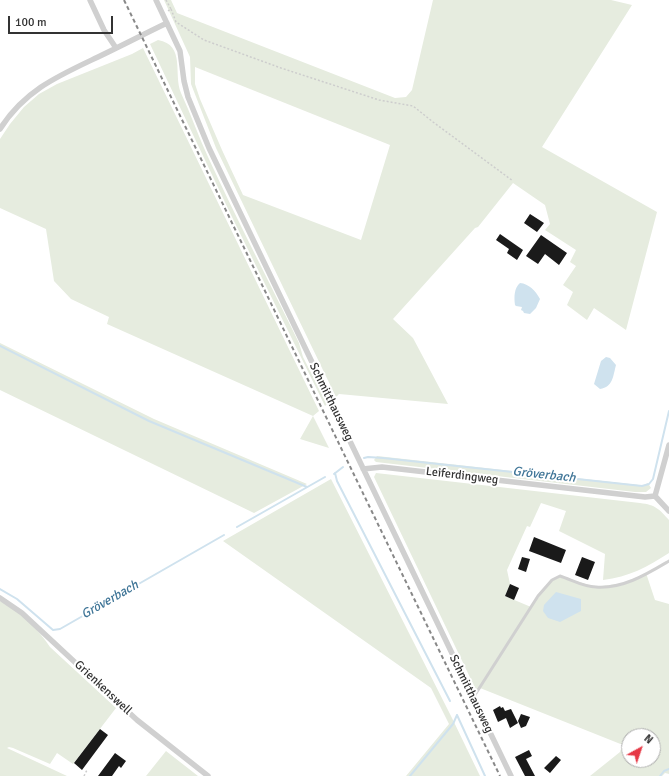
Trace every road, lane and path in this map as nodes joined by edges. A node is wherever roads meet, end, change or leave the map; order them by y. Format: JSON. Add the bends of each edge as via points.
{"nodes":[{"id":1,"x":90,"y":0,"type":"edge"},
{"id":2,"x":156,"y":0,"type":"edge"},
{"id":3,"x":166,"y":0,"type":"edge"},
{"id":4,"x":171,"y":9,"type":"junction"},
{"id":5,"x":163,"y":14,"type":"junction"},
{"id":6,"x":167,"y":23,"type":"junction"},
{"id":7,"x":116,"y":48,"type":"junction"},
{"id":8,"x":0,"y":129,"type":"edge"},
{"id":9,"x":513,"y":181,"type":"dead end"},
{"id":10,"x":669,"y":445,"type":"edge"},
{"id":11,"x":363,"y":469,"type":"junction"},
{"id":12,"x":655,"y":496,"type":"junction"},
{"id":13,"x":669,"y":511,"type":"edge"},
{"id":14,"x":669,"y":560,"type":"edge"},
{"id":15,"x":0,"y":598,"type":"edge"},
{"id":16,"x":473,"y":698,"type":"junction"},
{"id":17,"x":86,"y":770,"type":"dead end"},
{"id":18,"x":84,"y":776,"type":"edge"},
{"id":19,"x":208,"y":776,"type":"edge"},
{"id":20,"x":511,"y":776,"type":"edge"}],
"edges":[{"from":1,"to":7,"type":"street"},
{"from":2,"to":5,"type":"street","name":"Schmitthausweg"},
{"from":3,"to":4,"type":"path"},
{"from":4,"to":5,"type":"path"},
{"from":4,"to":9,"type":"path","via":[[176,22],[204,40],[379,100],[413,106]]},
{"from":5,"to":6,"type":"street","name":"Schmitthausweg"},
{"from":6,"to":7,"type":"street"},
{"from":6,"to":11,"type":"street","name":"Schmitthausweg","via":[[180,51],[187,93],[209,148]]},
{"from":7,"to":8,"type":"street","via":[[36,89],[15,109]]},
{"from":10,"to":12,"type":"street"},
{"from":11,"to":12,"type":"street","name":"Leiferdingweg","via":[[382,467]]},
{"from":11,"to":16,"type":"street","name":"Schmitthausweg"},
{"from":12,"to":13,"type":"street"},
{"from":14,"to":16,"type":"lane","via":[[641,576],[612,586],[595,587],[560,576],[552,580],[538,596]]},
{"from":15,"to":19,"type":"street","name":"Grienkenswell","via":[[27,616],[145,727]]},
{"from":16,"to":20,"type":"street","name":"Schmitthausweg"},
{"from":17,"to":18,"type":"path"}]}
